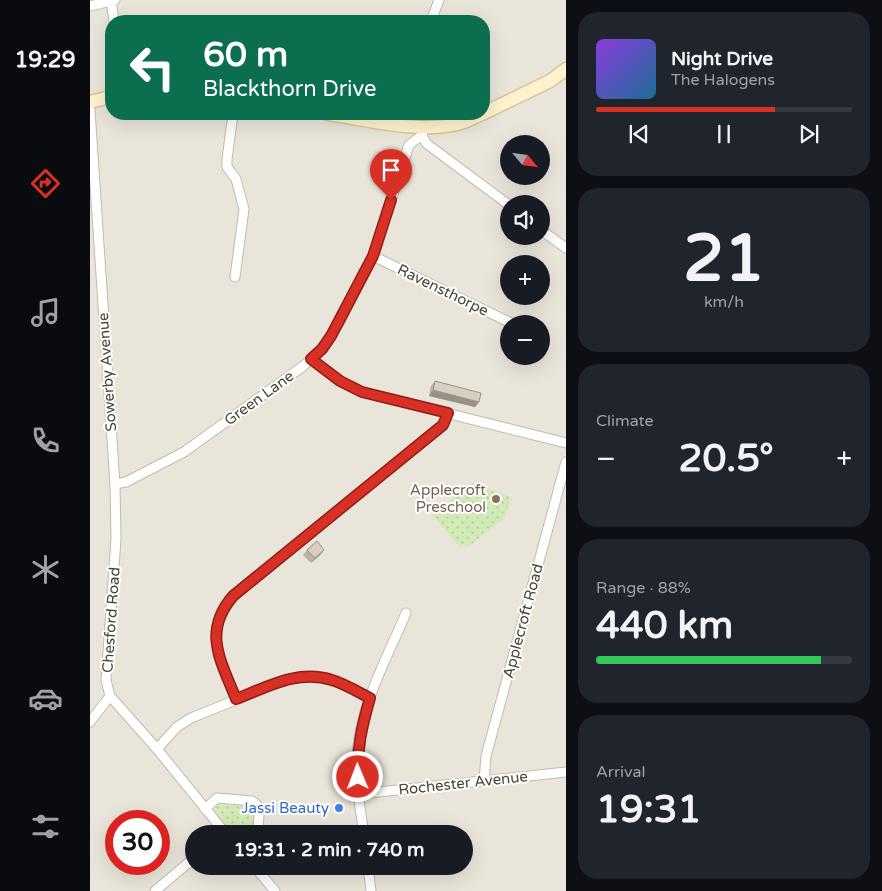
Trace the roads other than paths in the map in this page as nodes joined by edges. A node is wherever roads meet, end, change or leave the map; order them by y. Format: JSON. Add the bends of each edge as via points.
{"nodes":[{"id":1,"x":113,"y":0,"type":"edge"},
{"id":2,"x":439,"y":0,"type":"edge"},
{"id":3,"x":90,"y":6,"type":"edge"},
{"id":4,"x":114,"y":15,"type":"edge"},
{"id":5,"x":433,"y":15,"type":"edge"},
{"id":6,"x":566,"y":69,"type":"edge"},
{"id":7,"x":105,"y":98,"type":"edge"},
{"id":8,"x":90,"y":102,"type":"edge"},
{"id":9,"x":90,"y":110,"type":"edge"},
{"id":10,"x":490,"y":110,"type":"edge"},
{"id":11,"x":232,"y":120,"type":"edge"},
{"id":12,"x":361,"y":120,"type":"edge"},
{"id":13,"x":468,"y":120,"type":"edge"},
{"id":14,"x":422,"y":131,"type":"junction"},
{"id":15,"x":500,"y":198,"type":"edge"},
{"id":16,"x":550,"y":236,"type":"edge"},
{"id":17,"x":565,"y":245,"type":"edge"},
{"id":18,"x":373,"y":256,"type":"junction"},
{"id":19,"x":235,"y":276,"type":"dead end"},
{"id":20,"x":500,"y":318,"type":"edge"},
{"id":21,"x":311,"y":359,"type":"junction"},
{"id":22,"x":448,"y":413,"type":"junction"},
{"id":23,"x":566,"y":443,"type":"edge"},
{"id":24,"x":566,"y":462,"type":"edge"},
{"id":25,"x":115,"y":484,"type":"junction"},
{"id":26,"x":406,"y":613,"type":"dead end"},
{"id":27,"x":110,"y":696,"type":"junction"},
{"id":28,"x":370,"y":698,"type":"junction"},
{"id":29,"x":236,"y":699,"type":"junction"},
{"id":30,"x":90,"y":722,"type":"edge"},
{"id":31,"x":157,"y":749,"type":"junction"},
{"id":32,"x":566,"y":772,"type":"edge"},
{"id":33,"x":484,"y":781,"type":"junction"},
{"id":34,"x":360,"y":794,"type":"junction"},
{"id":35,"x":205,"y":809,"type":"junction"},
{"id":36,"x":218,"y":825,"type":"edge"},
{"id":37,"x":257,"y":825,"type":"edge"},
{"id":38,"x":363,"y":825,"type":"edge"},
{"id":39,"x":185,"y":866,"type":"edge"},
{"id":40,"x":262,"y":875,"type":"edge"},
{"id":41,"x":369,"y":875,"type":"edge"},
{"id":42,"x":155,"y":891,"type":"edge"},
{"id":43,"x":275,"y":891,"type":"edge"},
{"id":44,"x":371,"y":891,"type":"edge"}],
"edges":[{"from":1,"to":3,"type":"street"},
{"from":1,"to":4,"type":"street"},
{"from":2,"to":5,"type":"street"},
{"from":6,"to":10,"type":"street","via":[[550,81]]},
{"from":7,"to":8,"type":"street"},
{"from":9,"to":25,"type":"street","name":"Sowerby Avenue"},
{"from":11,"to":19,"type":"street","via":[[227,167],[236,179],[244,209]]},
{"from":12,"to":14,"type":"street"},
{"from":13,"to":14,"type":"street"},
{"from":14,"to":15,"type":"street","via":[[427,144]]},
{"from":14,"to":18,"type":"street","name":"Green Lane","via":[[408,145]]},
{"from":16,"to":17,"type":"street"},
{"from":18,"to":20,"type":"street","name":"Ravensthorpe"},
{"from":18,"to":21,"type":"street","name":"Green Lane","via":[[331,336]]},
{"from":21,"to":22,"type":"street","via":[[340,381],[362,392]]},
{"from":21,"to":25,"type":"street","name":"Green Lane","via":[[184,452],[126,482]]},
{"from":22,"to":23,"type":"street"},
{"from":22,"to":29,"type":"street","via":[[443,425],[244,586],[227,604],[219,618],[216,640]]},
{"from":24,"to":33,"type":"street","name":"Applecroft Road","via":[[486,756]]},
{"from":25,"to":27,"type":"street","name":"Chesford Road","via":[[116,539],[106,680]]},
{"from":26,"to":28,"type":"street"},
{"from":27,"to":30,"type":"street"},
{"from":27,"to":31,"type":"street","name":"Chesford Road"},
{"from":28,"to":29,"type":"street","via":[[333,680],[300,676]]},
{"from":28,"to":34,"type":"street","via":[[358,746]]},
{"from":29,"to":31,"type":"street","via":[[190,718]]},
{"from":31,"to":35,"type":"street","name":"Chesford Road"},
{"from":32,"to":33,"type":"street","name":"Rochester Avenue"},
{"from":33,"to":34,"type":"street","name":"Rochester Avenue"},
{"from":34,"to":38,"type":"street"},
{"from":35,"to":36,"type":"street","name":"Chesford Road"},
{"from":35,"to":37,"type":"street","via":[[218,798],[252,800],[259,808]]},
{"from":39,"to":42,"type":"street"},
{"from":40,"to":43,"type":"street"},
{"from":41,"to":44,"type":"street"}]}
